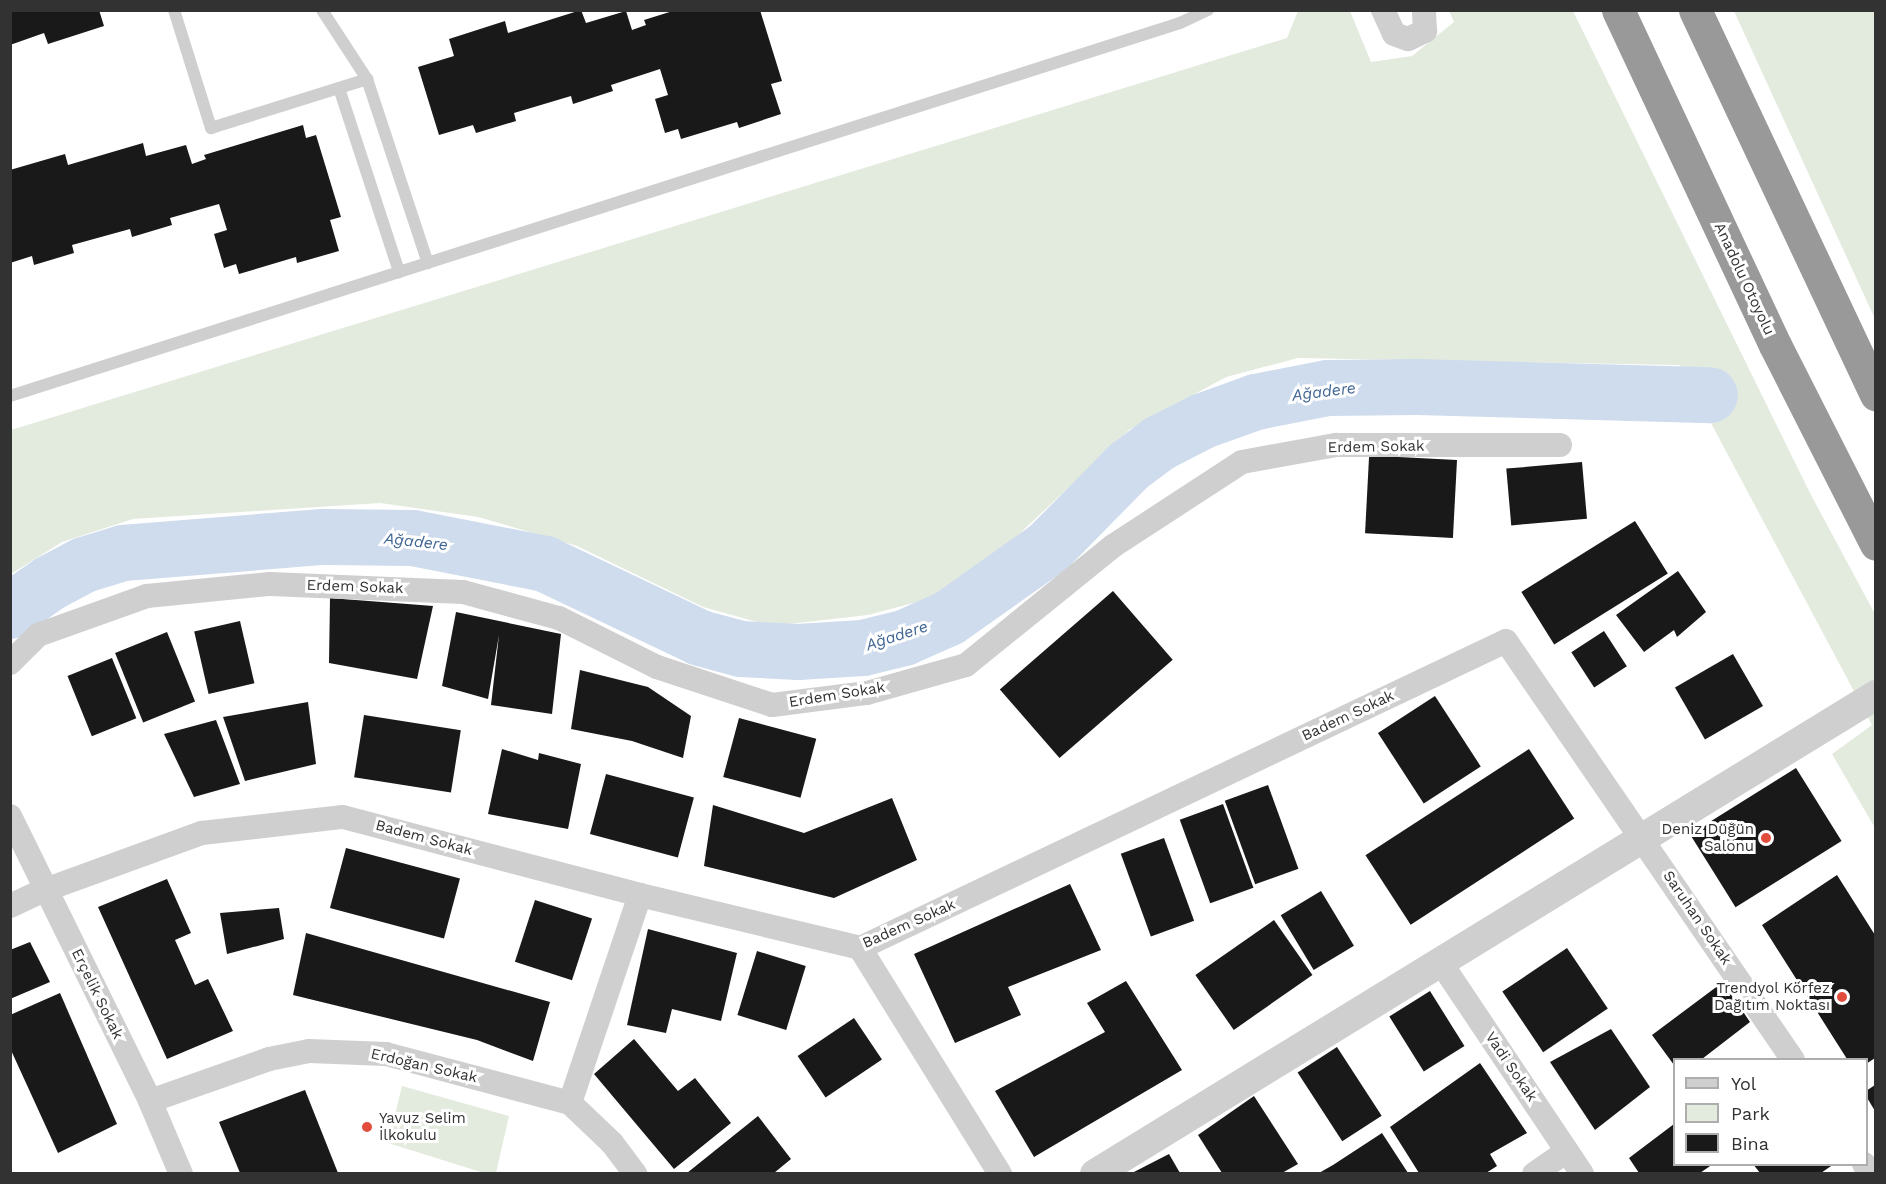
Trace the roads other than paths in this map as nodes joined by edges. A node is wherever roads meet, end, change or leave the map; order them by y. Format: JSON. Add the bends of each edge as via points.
{"nodes":[{"id":1,"x":174,"y":10,"type":"edge"},
{"id":2,"x":322,"y":10,"type":"edge"},
{"id":3,"x":1208,"y":10,"type":"edge"},
{"id":4,"x":1383,"y":10,"type":"edge"},
{"id":5,"x":1424,"y":10,"type":"edge"},
{"id":6,"x":1613,"y":10,"type":"edge"},
{"id":7,"x":1618,"y":10,"type":"edge"},
{"id":8,"x":1695,"y":10,"type":"edge"},
{"id":9,"x":367,"y":79,"type":"junction"},
{"id":10,"x":339,"y":88,"type":"junction"},
{"id":11,"x":1671,"y":122,"type":"junction"},
{"id":12,"x":428,"y":263,"type":"junction"},
{"id":13,"x":399,"y":272,"type":"junction"},
{"id":14,"x":1875,"y":394,"type":"edge"},
{"id":15,"x":10,"y":396,"type":"edge"},
{"id":16,"x":1560,"y":445,"type":"dead end"},
{"id":17,"x":1875,"y":544,"type":"edge"},
{"id":18,"x":10,"y":663,"type":"edge"},
{"id":19,"x":1875,"y":694,"type":"edge"},
{"id":20,"x":10,"y":816,"type":"edge"},
{"id":21,"x":1642,"y":836,"type":"junction"},
{"id":22,"x":45,"y":890,"type":"junction"},
{"id":23,"x":640,"y":895,"type":"junction"},
{"id":24,"x":10,"y":906,"type":"edge"},
{"id":25,"x":860,"y":948,"type":"junction"},
{"id":26,"x":1439,"y":960,"type":"junction"},
{"id":27,"x":1792,"y":1058,"type":"edge"},
{"id":28,"x":150,"y":1101,"type":"junction"},
{"id":29,"x":570,"y":1102,"type":"junction"},
{"id":30,"x":1567,"y":1151,"type":"junction"},
{"id":31,"x":181,"y":1173,"type":"edge"},
{"id":32,"x":635,"y":1173,"type":"edge"},
{"id":33,"x":1000,"y":1173,"type":"edge"},
{"id":34,"x":1095,"y":1173,"type":"edge"},
{"id":35,"x":1534,"y":1173,"type":"edge"},
{"id":36,"x":1582,"y":1173,"type":"edge"}],
"edges":[{"from":1,"to":10,"type":"lane","via":[[211,128]]},
{"from":2,"to":9,"type":"lane"},
{"from":3,"to":12,"type":"lane","via":[[1158,30]]},
{"from":4,"to":5,"type":"street","via":[[1394,34],[1408,39],[1425,31]]},
{"from":6,"to":11,"type":"lane"},
{"from":7,"to":11,"type":"highway","name":"Anadolu Otoyolu"},
{"from":8,"to":14,"type":"highway"},
{"from":9,"to":10,"type":"lane"},
{"from":9,"to":12,"type":"lane"},
{"from":10,"to":13,"type":"lane"},
{"from":11,"to":17,"type":"highway","name":"Anadolu Otoyolu","via":[[1775,345]]},
{"from":12,"to":13,"type":"lane"},
{"from":13,"to":15,"type":"lane"},
{"from":16,"to":18,"type":"street","name":"Erdem Sokak","via":[[1336,445],[1242,462],[1113,546],[966,665],[867,693],[772,705],[657,667],[559,618],[463,592],[270,584],[147,596],[38,635]]},
{"from":19,"to":21,"type":"street"},
{"from":20,"to":22,"type":"street","name":"Erçelik Sokak"},
{"from":21,"to":25,"type":"street","name":"Badem Sokak","via":[[1506,641]]},
{"from":21,"to":26,"type":"street"},
{"from":21,"to":27,"type":"street","name":"Saruhan Sokak"},
{"from":22,"to":23,"type":"street","name":"Badem Sokak","via":[[202,833],[343,817]]},
{"from":22,"to":24,"type":"street","name":"Badem Sokak"},
{"from":22,"to":28,"type":"street","name":"Erçelik Sokak"},
{"from":23,"to":25,"type":"street","name":"Badem Sokak"},
{"from":23,"to":29,"type":"street"},
{"from":25,"to":33,"type":"street"},
{"from":26,"to":30,"type":"street","name":"Vadi Sokak"},
{"from":26,"to":34,"type":"street"},
{"from":28,"to":29,"type":"street","name":"Erdoğan Sokak","via":[[269,1059],[344,1050],[386,1054]]},
{"from":28,"to":31,"type":"street","name":"Erçelik Sokak"},
{"from":29,"to":32,"type":"street","name":"Erdoğan Sokak","via":[[612,1143]]},
{"from":30,"to":35,"type":"street"},
{"from":30,"to":36,"type":"street","name":"Vadi Sokak"}]}
